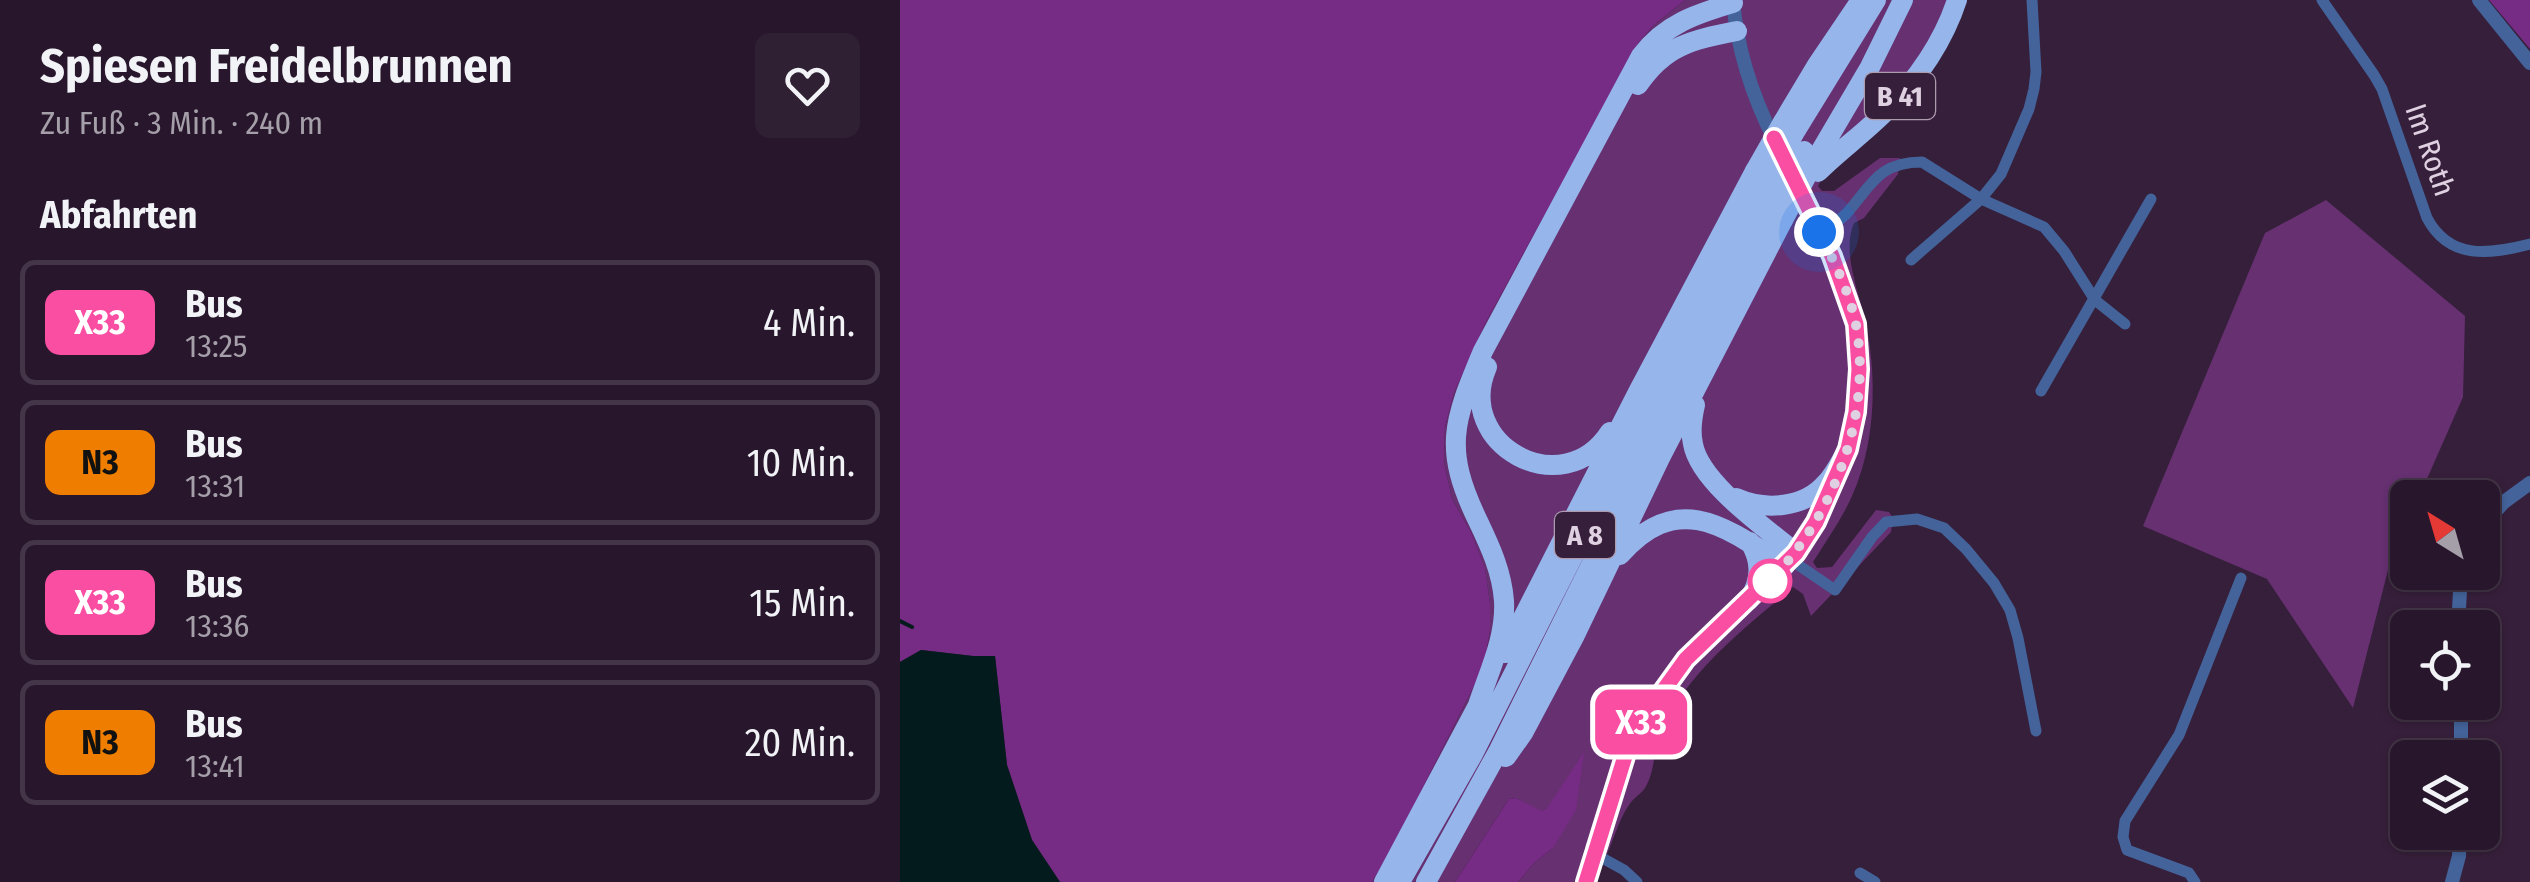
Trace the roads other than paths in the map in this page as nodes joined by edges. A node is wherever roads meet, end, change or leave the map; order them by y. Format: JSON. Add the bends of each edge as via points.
{"nodes":[{"id":1,"x":1848,"y":0,"type":"edge"},
{"id":2,"x":1861,"y":0,"type":"edge"},
{"id":3,"x":1876,"y":0,"type":"edge"},
{"id":4,"x":1901,"y":0,"type":"edge"},
{"id":5,"x":1957,"y":0,"type":"edge"},
{"id":6,"x":2032,"y":0,"type":"edge"},
{"id":7,"x":2322,"y":0,"type":"edge"},
{"id":8,"x":2479,"y":0,"type":"edge"},
{"id":9,"x":1733,"y":2,"type":"edge"},
{"id":10,"x":1737,"y":31,"type":"junction"},
{"id":11,"x":2530,"y":63,"type":"edge"},
{"id":12,"x":1817,"y":66,"type":"junction"},
{"id":13,"x":1802,"y":149,"type":"junction"},
{"id":14,"x":1769,"y":194,"type":"junction"},
{"id":15,"x":1980,"y":199,"type":"junction"},
{"id":16,"x":2151,"y":199,"type":"dead end"},
{"id":17,"x":1819,"y":232,"type":"junction"},
{"id":18,"x":2530,"y":244,"type":"edge"},
{"id":19,"x":1911,"y":260,"type":"dead end"},
{"id":20,"x":2095,"y":300,"type":"junction"},
{"id":21,"x":2125,"y":324,"type":"dead end"},
{"id":22,"x":1717,"y":350,"type":"junction"},
{"id":23,"x":2041,"y":391,"type":"dead end"},
{"id":24,"x":1638,"y":392,"type":"junction"},
{"id":25,"x":1848,"y":449,"type":"junction"},
{"id":26,"x":2530,"y":483,"type":"edge"},
{"id":27,"x":1724,"y":492,"type":"junction"},
{"id":28,"x":2500,"y":506,"type":"edge"},
{"id":29,"x":1750,"y":542,"type":"junction"},
{"id":30,"x":1791,"y":560,"type":"junction"},
{"id":31,"x":1608,"y":568,"type":"junction"},
{"id":32,"x":2241,"y":578,"type":"dead end"},
{"id":33,"x":1748,"y":600,"type":"junction"},
{"id":34,"x":1478,"y":705,"type":"junction"},
{"id":35,"x":2036,"y":730,"type":"dead end"},
{"id":36,"x":1474,"y":798,"type":"junction"},
{"id":37,"x":2459,"y":850,"type":"edge"},
{"id":38,"x":1595,"y":854,"type":"junction"},
{"id":39,"x":1860,"y":874,"type":"dead end"},
{"id":40,"x":1384,"y":882,"type":"edge"},
{"id":41,"x":1400,"y":882,"type":"edge"},
{"id":42,"x":1426,"y":882,"type":"edge"},
{"id":43,"x":1586,"y":882,"type":"edge"},
{"id":44,"x":1637,"y":882,"type":"edge"},
{"id":45,"x":1874,"y":882,"type":"edge"},
{"id":46,"x":2195,"y":882,"type":"edge"},
{"id":47,"x":2452,"y":882,"type":"edge"}],
"edges":[{"from":1,"to":12,"type":"highway"},
{"from":2,"to":12,"type":"highway"},
{"from":3,"to":13,"type":"highway","number":"A 8"},
{"from":4,"to":13,"type":"highway","number":"A 8"},
{"from":5,"to":13,"type":"highway","number":"B 41","via":[[1932,52],[1881,116]]},
{"from":6,"to":15,"type":"street","via":[[2036,72],[2029,109],[2001,174]]},
{"from":7,"to":18,"type":"street","name":"Im Roth","via":[[2382,89],[2435,232],[2454,246],[2478,251]]},
{"from":8,"to":11,"type":"street"},
{"from":9,"to":10,"type":"street"},
{"from":9,"to":34,"type":"highway","via":[[1675,24],[1641,56],[1469,384],[1456,430],[1458,470],[1496,563],[1504,602],[1499,646]]},
{"from":10,"to":17,"type":"street","via":[[1754,97]]},
{"from":10,"to":24,"type":"highway","via":[[1679,46],[1639,83],[1492,355],[1481,392],[1485,420],[1502,445],[1531,462],[1560,466],[1594,452]]},
{"from":12,"to":13,"type":"highway"},
{"from":13,"to":14,"type":"highway","number":"A 8","bridge":true},
{"from":13,"to":14,"type":"highway","bridge":true},
{"from":14,"to":22,"type":"highway"},
{"from":14,"to":24,"type":"highway"},
{"from":14,"to":36,"type":"highway","number":"A 8","via":[[1723,300]]},
{"from":14,"to":41,"type":"highway","number":"A 8","via":[[1716,273],[1473,754]]},
{"from":15,"to":17,"type":"street","via":[[1932,167],[1910,162],[1876,177],[1846,214]]},
{"from":15,"to":19,"type":"street"},
{"from":15,"to":20,"type":"street","via":[[2044,227]]},
{"from":16,"to":20,"type":"street"},
{"from":17,"to":25,"type":"street","via":[[1856,324],[1859,369]]},
{"from":20,"to":21,"type":"street"},
{"from":20,"to":23,"type":"street"},
{"from":22,"to":27,"type":"highway","via":[[1691,428],[1700,462]]},
{"from":22,"to":31,"type":"highway"},
{"from":24,"to":34,"type":"highway"},
{"from":25,"to":27,"type":"highway","via":[[1827,483],[1798,501],[1748,503]]},
{"from":25,"to":30,"type":"street"},
{"from":26,"to":28,"type":"street"},
{"from":27,"to":30,"type":"highway"},
{"from":29,"to":30,"type":"highway"},
{"from":29,"to":31,"type":"highway","via":[[1709,522],[1677,520],[1640,534]]},
{"from":29,"to":33,"type":"highway","via":[[1760,564]]},
{"from":30,"to":33,"type":"street"},
{"from":30,"to":35,"type":"street","via":[[1835,590],[1886,522],[1917,519],[1944,528],[2010,610]]},
{"from":31,"to":36,"type":"highway","via":[[1524,734]]},
{"from":32,"to":46,"type":"street","via":[[2180,735],[2123,828],[2126,850],[2182,870]]},
{"from":33,"to":38,"type":"street","via":[[1686,659],[1642,720]]},
{"from":34,"to":40,"type":"highway"},
{"from":36,"to":42,"type":"highway","number":"A 8"},
{"from":37,"to":47,"type":"street"},
{"from":38,"to":43,"type":"street"},
{"from":38,"to":44,"type":"street"},
{"from":39,"to":45,"type":"street"}]}
